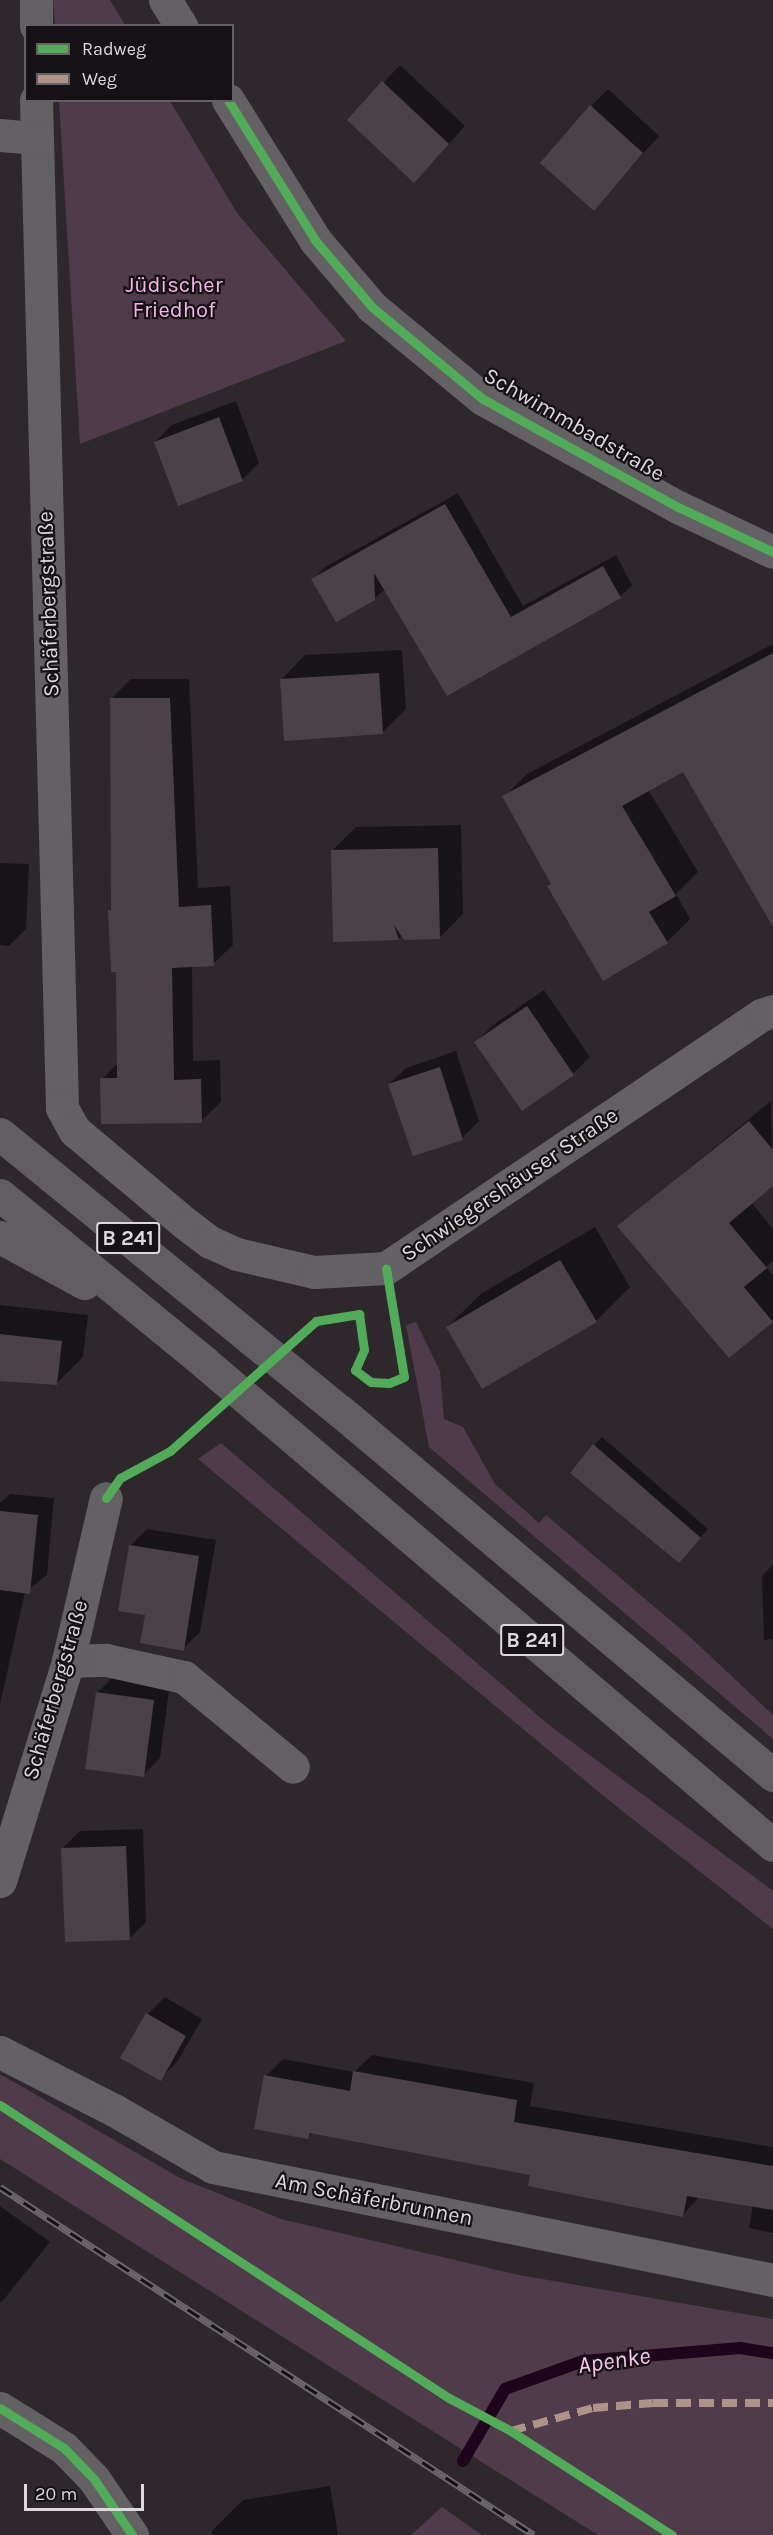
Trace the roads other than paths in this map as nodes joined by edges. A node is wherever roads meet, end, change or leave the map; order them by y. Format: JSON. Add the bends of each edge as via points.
{"nodes":[{"id":1,"x":36,"y":0,"type":"edge"},
{"id":2,"x":165,"y":0,"type":"edge"},
{"id":3,"x":36,"y":24,"type":"edge"},
{"id":4,"x":180,"y":24,"type":"edge"},
{"id":5,"x":36,"y":102,"type":"edge"},
{"id":6,"x":229,"y":102,"type":"edge"},
{"id":7,"x":0,"y":135,"type":"edge"},
{"id":8,"x":36,"y":138,"type":"junction"},
{"id":9,"x":773,"y":552,"type":"edge"},
{"id":10,"x":773,"y":1011,"type":"edge"},
{"id":11,"x":63,"y":1108,"type":"joint"},
{"id":12,"x":0,"y":1134,"type":"edge"},
{"id":13,"x":0,"y":1195,"type":"edge"},
{"id":14,"x":0,"y":1237,"type":"edge"},
{"id":15,"x":155,"y":1320,"type":"junction"},
{"id":16,"x":106,"y":1498,"type":"dead end"},
{"id":17,"x":68,"y":1661,"type":"junction"},
{"id":18,"x":293,"y":1767,"type":"dead end"},
{"id":19,"x":773,"y":1775,"type":"edge"},
{"id":20,"x":773,"y":1845,"type":"edge"},
{"id":21,"x":0,"y":1881,"type":"edge"},
{"id":22,"x":0,"y":2052,"type":"edge"},
{"id":23,"x":773,"y":2280,"type":"edge"},
{"id":24,"x":0,"y":2408,"type":"edge"},
{"id":25,"x":132,"y":2535,"type":"edge"}],
"edges":[{"from":1,"to":3,"type":"street"},
{"from":2,"to":4,"type":"street"},
{"from":5,"to":8,"type":"street","name":"Schäferbergstraße"},
{"from":6,"to":9,"type":"street","name":"Schwimmbadstraße","via":[[315,240],[372,307],[483,399],[678,507]]},
{"from":7,"to":8,"type":"street"},
{"from":8,"to":11,"type":"street","name":"Schäferbergstraße"},
{"from":10,"to":11,"type":"street","name":"Schwiegershäuser Straße","via":[[761,1015],[386,1268],[314,1272],[289,1269],[210,1242],[89,1147]]},
{"from":12,"to":19,"type":"highway","number":"B 241","via":[[340,1411]]},
{"from":13,"to":15,"type":"highway"},
{"from":14,"to":15,"type":"highway","number":"B 241"},
{"from":15,"to":20,"type":"highway","number":"B 241"},
{"from":16,"to":17,"type":"street","name":"Schäferbergstraße"},
{"from":17,"to":18,"type":"street","via":[[106,1660],[184,1677]]},
{"from":17,"to":21,"type":"street","name":"Schäferbergstraße"},
{"from":22,"to":23,"type":"street","name":"Am Schäferbrunnen","via":[[114,2110],[213,2167]]},
{"from":24,"to":25,"type":"street","via":[[64,2448],[94,2479]]}]}
